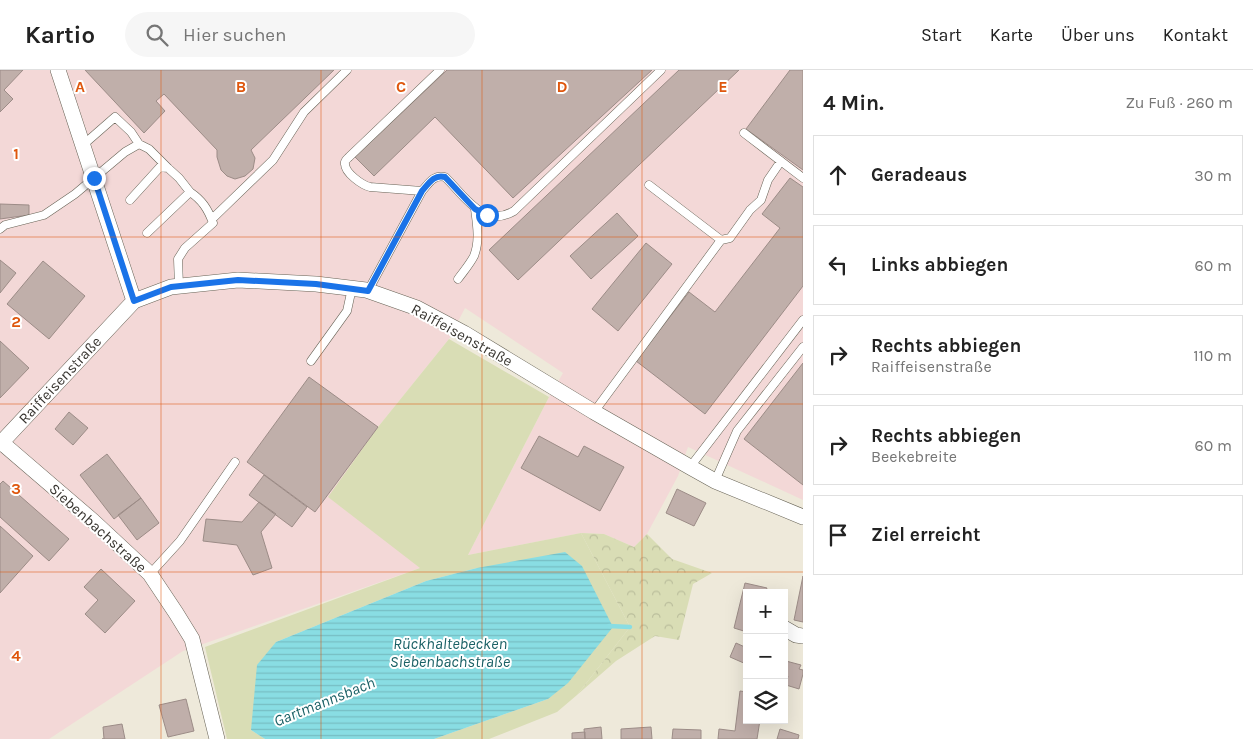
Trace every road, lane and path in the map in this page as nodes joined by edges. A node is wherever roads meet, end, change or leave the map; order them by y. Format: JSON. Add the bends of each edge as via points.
{"nodes":[{"id":1,"x":58,"y":70,"type":"edge"},
{"id":2,"x":347,"y":70,"type":"edge"},
{"id":3,"x":440,"y":70,"type":"edge"},
{"id":4,"x":661,"y":70,"type":"edge"},
{"id":5,"x":744,"y":133,"type":"dead end"},
{"id":6,"x":139,"y":144,"type":"junction"},
{"id":7,"x":83,"y":145,"type":"junction"},
{"id":8,"x":781,"y":161,"type":"junction"},
{"id":9,"x":168,"y":168,"type":"junction"},
{"id":10,"x":94,"y":178,"type":"junction"},
{"id":11,"x":803,"y":178,"type":"edge"},
{"id":12,"x":649,"y":186,"type":"dead end"},
{"id":13,"x":422,"y":191,"type":"junction"},
{"id":14,"x":190,"y":192,"type":"junction"},
{"id":15,"x":130,"y":200,"type":"dead end"},
{"id":16,"x":475,"y":209,"type":"junction"},
{"id":17,"x":212,"y":220,"type":"junction"},
{"id":18,"x":0,"y":230,"type":"edge"},
{"id":19,"x":147,"y":233,"type":"dead end"},
{"id":20,"x":721,"y":240,"type":"junction"},
{"id":21,"x":458,"y":279,"type":"dead end"},
{"id":22,"x":179,"y":286,"type":"junction"},
{"id":23,"x":352,"y":288,"type":"junction"},
{"id":24,"x":368,"y":291,"type":"junction"},
{"id":25,"x":134,"y":301,"type":"junction"},
{"id":26,"x":803,"y":320,"type":"edge"},
{"id":27,"x":803,"y":347,"type":"edge"},
{"id":28,"x":311,"y":361,"type":"dead end"},
{"id":29,"x":594,"y":412,"type":"junction"},
{"id":30,"x":1,"y":443,"type":"edge"},
{"id":31,"x":235,"y":462,"type":"dead end"},
{"id":32,"x":690,"y":467,"type":"junction"},
{"id":33,"x":715,"y":480,"type":"junction"},
{"id":34,"x":803,"y":517,"type":"edge"},
{"id":35,"x":150,"y":574,"type":"junction"},
{"id":36,"x":788,"y":630,"type":"edge"},
{"id":37,"x":803,"y":636,"type":"edge"},
{"id":38,"x":217,"y":739,"type":"edge"}],
"edges":[{"from":1,"to":7,"type":"street"},
{"from":2,"to":17,"type":"lane","via":[[304,112],[273,160]]},
{"from":3,"to":13,"type":"lane","via":[[344,163],[365,186]]},
{"from":4,"to":16,"type":"lane","via":[[514,211],[503,216],[491,216]]},
{"from":5,"to":8,"type":"lane"},
{"from":6,"to":7,"type":"lane","via":[[115,117]]},
{"from":6,"to":9,"type":"lane","via":[[150,149]]},
{"from":6,"to":10,"type":"lane"},
{"from":7,"to":10,"type":"street"},
{"from":8,"to":11,"type":"lane"},
{"from":8,"to":20,"type":"lane","via":[[768,180],[761,200],[730,238]]},
{"from":9,"to":14,"type":"lane"},
{"from":9,"to":15,"type":"lane","via":[[160,168]]},
{"from":10,"to":18,"type":"lane","via":[[44,215],[5,225]]},
{"from":10,"to":25,"type":"street"},
{"from":12,"to":20,"type":"lane"},
{"from":13,"to":16,"type":"lane","via":[[434,178],[445,177]]},
{"from":13,"to":24,"type":"lane"},
{"from":14,"to":17,"type":"lane","via":[[207,208]]},
{"from":14,"to":19,"type":"lane"},
{"from":16,"to":21,"type":"lane","via":[[477,247]]},
{"from":17,"to":22,"type":"lane","via":[[178,259]]},
{"from":20,"to":29,"type":"lane"},
{"from":22,"to":23,"type":"street","name":"Raiffeisenstraße","via":[[238,280]]},
{"from":22,"to":25,"type":"street","name":"Raiffeisenstraße"},
{"from":23,"to":24,"type":"street","name":"Raiffeisenstraße"},
{"from":23,"to":28,"type":"lane","via":[[347,311]]},
{"from":24,"to":29,"type":"street","name":"Raiffeisenstraße","via":[[416,308],[464,333]]},
{"from":25,"to":30,"type":"street","name":"Raiffeisenstraße"},
{"from":26,"to":32,"type":"lane"},
{"from":27,"to":33,"type":"lane","via":[[737,431]]},
{"from":29,"to":32,"type":"street","name":"Raiffeisenstraße"},
{"from":30,"to":35,"type":"street","name":"Siebenbachstraße"},
{"from":31,"to":35,"type":"lane","via":[[180,541]]},
{"from":32,"to":33,"type":"street","name":"Raiffeisenstraße"},
{"from":33,"to":34,"type":"street","name":"Raiffeisenstraße"},
{"from":35,"to":38,"type":"street","name":"Siebenbachstraße","via":[[192,639]]},
{"from":36,"to":37,"type":"street"}]}
